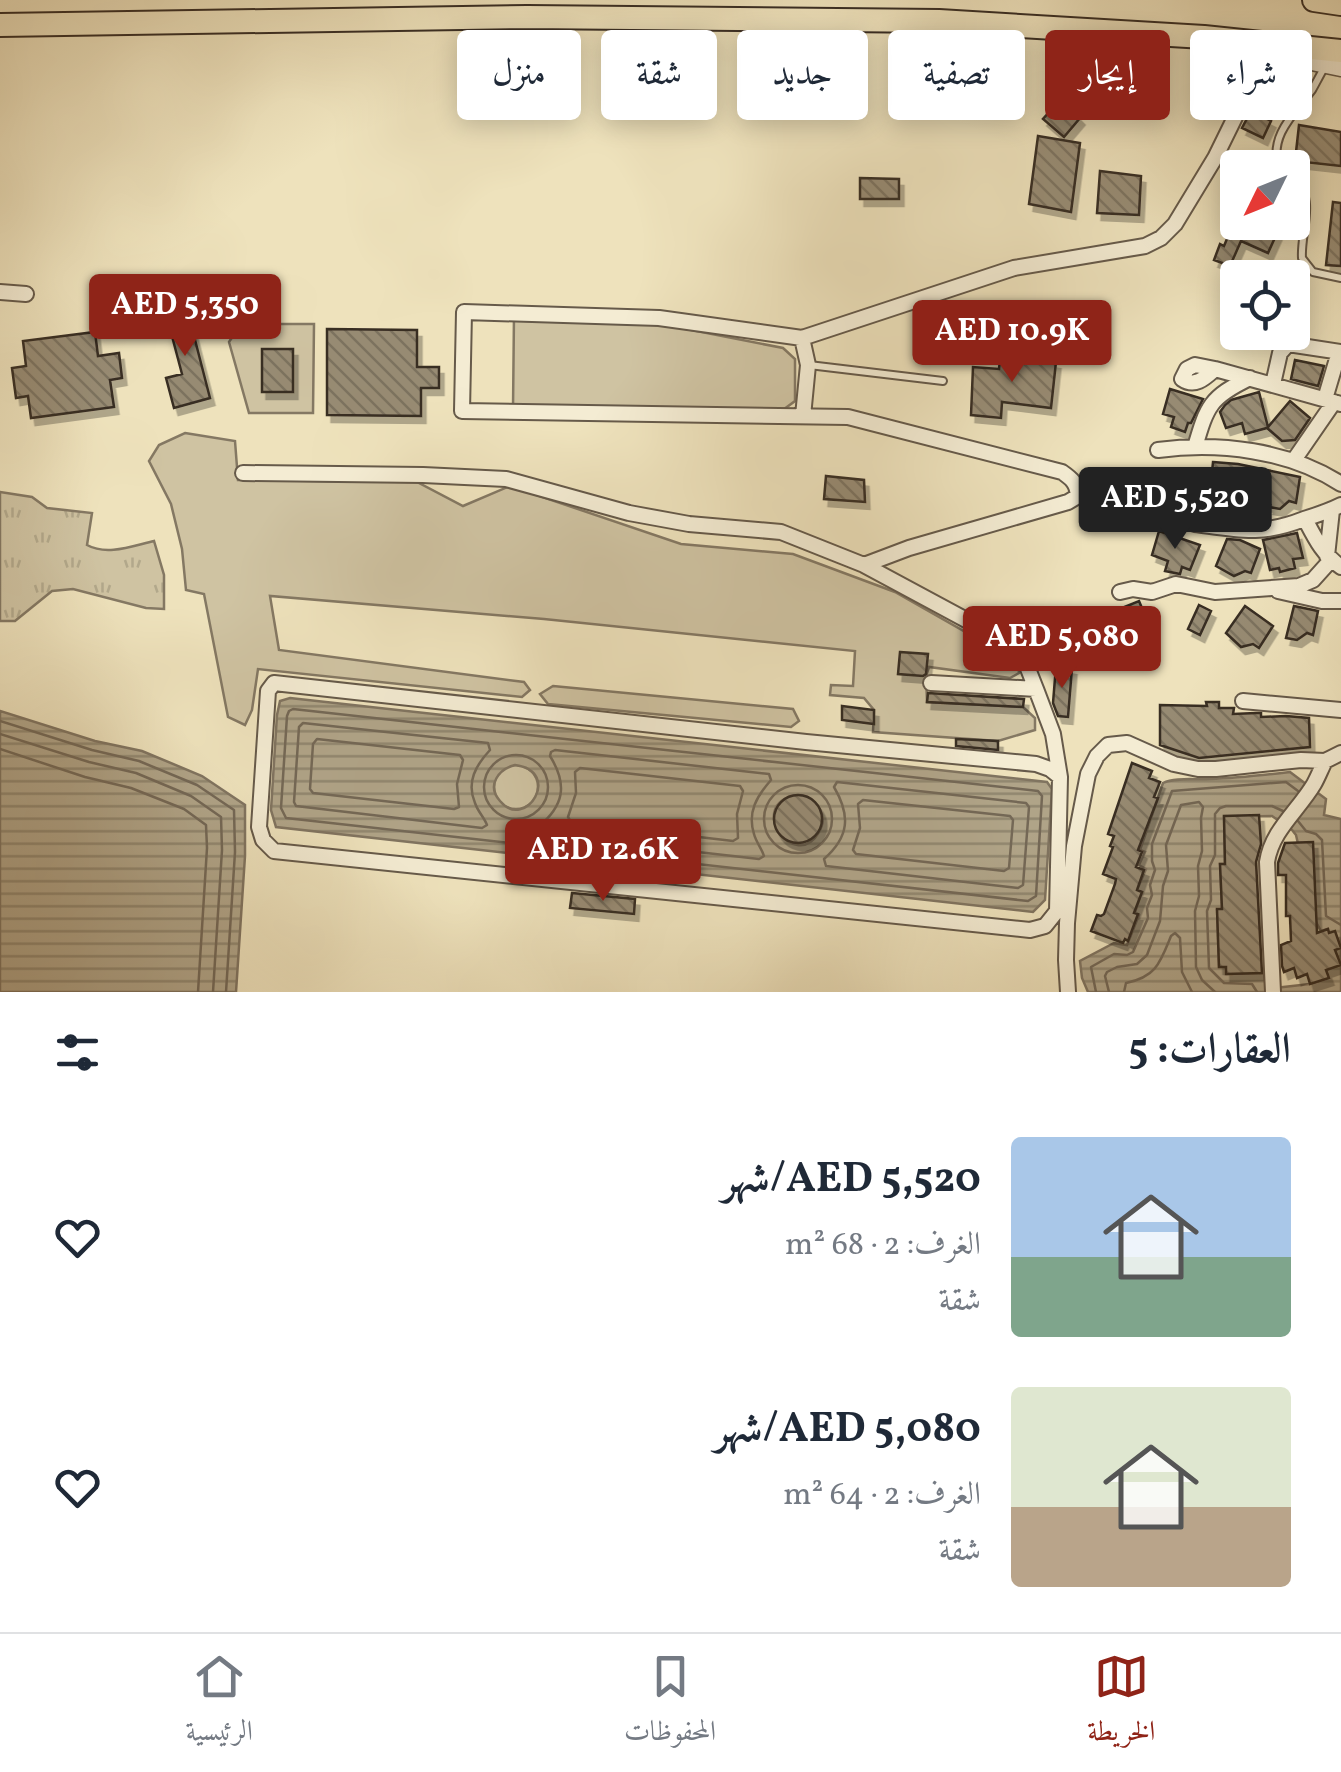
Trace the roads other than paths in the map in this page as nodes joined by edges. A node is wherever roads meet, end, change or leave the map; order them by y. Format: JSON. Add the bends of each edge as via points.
{"nodes":[{"id":1,"x":1314,"y":0,"type":"edge"},
{"id":2,"x":1341,"y":4,"type":"edge"},
{"id":3,"x":0,"y":25,"type":"edge"},
{"id":4,"x":1190,"y":36,"type":"edge"},
{"id":5,"x":1336,"y":61,"type":"edge"},
{"id":6,"x":1234,"y":120,"type":"edge"},
{"id":7,"x":1276,"y":150,"type":"edge"},
{"id":8,"x":1303,"y":240,"type":"edge"},
{"id":9,"x":1341,"y":278,"type":"edge"},
{"id":10,"x":0,"y":292,"type":"edge"},
{"id":11,"x":26,"y":294,"type":"dead end"},
{"id":12,"x":802,"y":338,"type":"junction"},
{"id":13,"x":1340,"y":352,"type":"edge"},
{"id":14,"x":808,"y":365,"type":"junction"},
{"id":15,"x":1215,"y":369,"type":"dead end"},
{"id":16,"x":1250,"y":378,"type":"junction"},
{"id":17,"x":943,"y":381,"type":"dead end"},
{"id":18,"x":1273,"y":384,"type":"junction"},
{"id":19,"x":1333,"y":402,"type":"edge"},
{"id":20,"x":803,"y":416,"type":"junction"},
{"id":21,"x":1194,"y":447,"type":"junction"},
{"id":22,"x":1158,"y":450,"type":"dead end"},
{"id":23,"x":1294,"y":460,"type":"junction"},
{"id":24,"x":243,"y":473,"type":"dead end"},
{"id":25,"x":1341,"y":484,"type":"edge"},
{"id":26,"x":1337,"y":507,"type":"edge"},
{"id":27,"x":1305,"y":519,"type":"junction"},
{"id":28,"x":1195,"y":524,"type":"dead end"},
{"id":29,"x":1333,"y":561,"type":"edge"},
{"id":30,"x":864,"y":565,"type":"junction"},
{"id":31,"x":1272,"y":589,"type":"junction"},
{"id":32,"x":1120,"y":592,"type":"dead end"},
{"id":33,"x":1341,"y":601,"type":"edge"},
{"id":34,"x":931,"y":682,"type":"dead end"},
{"id":35,"x":1036,"y":690,"type":"junction"},
{"id":36,"x":1242,"y":701,"type":"dead end"},
{"id":37,"x":1341,"y":710,"type":"edge"},
{"id":38,"x":1334,"y":758,"type":"edge"},
{"id":39,"x":1060,"y":777,"type":"junction"},
{"id":40,"x":1273,"y":989,"type":"edge"},
{"id":41,"x":1068,"y":992,"type":"edge"}],
"edges":[{"from":1,"to":2,"type":"highway"},
{"from":3,"to":4,"type":"highway","via":[[527,17],[938,21]]},
{"from":5,"to":7,"type":"lane","via":[[1281,131]]},
{"from":6,"to":12,"type":"street","via":[[1161,238],[1014,268]]},
{"from":8,"to":9,"type":"lane","via":[[1302,258],[1313,272]]},
{"from":10,"to":11,"type":"street"},
{"from":12,"to":14,"type":"street"},
{"from":12,"to":20,"type":"street","via":[[659,318],[464,312],[462,412]]},
{"from":13,"to":18,"type":"street","via":[[1288,344]]},
{"from":13,"to":19,"type":"street"},
{"from":14,"to":17,"type":"lane"},
{"from":14,"to":20,"type":"street"},
{"from":15,"to":16,"type":"street"},
{"from":16,"to":18,"type":"street"},
{"from":16,"to":21,"type":"street","via":[[1212,401]]},
{"from":18,"to":19,"type":"street"},
{"from":19,"to":23,"type":"street"},
{"from":20,"to":30,"type":"street","via":[[848,418],[1062,472],[1078,488],[1078,496],[1053,508]]},
{"from":21,"to":22,"type":"street"},
{"from":21,"to":23,"type":"street"},
{"from":23,"to":25,"type":"street"},
{"from":24,"to":30,"type":"street","via":[[506,479],[629,513],[782,532]]},
{"from":26,"to":27,"type":"street"},
{"from":26,"to":29,"type":"street"},
{"from":27,"to":28,"type":"street","via":[[1256,530]]},
{"from":27,"to":29,"type":"street"},
{"from":29,"to":31,"type":"street","via":[[1308,583]]},
{"from":30,"to":35,"type":"street","via":[[996,636],[1025,661]]},
{"from":31,"to":32,"type":"street","via":[[1216,592],[1176,584]]},
{"from":31,"to":33,"type":"street"},
{"from":34,"to":35,"type":"street"},
{"from":35,"to":39,"type":"street"},
{"from":36,"to":37,"type":"street"},
{"from":38,"to":40,"type":"street","via":[[1270,844]]},
{"from":38,"to":41,"type":"street","via":[[1198,769],[1128,743],[1108,745],[1088,774],[1074,846]]},
{"from":39,"to":39,"type":"street","via":[[1036,764],[274,683],[268,691],[259,827],[274,850],[1030,930],[1057,912]]}]}
